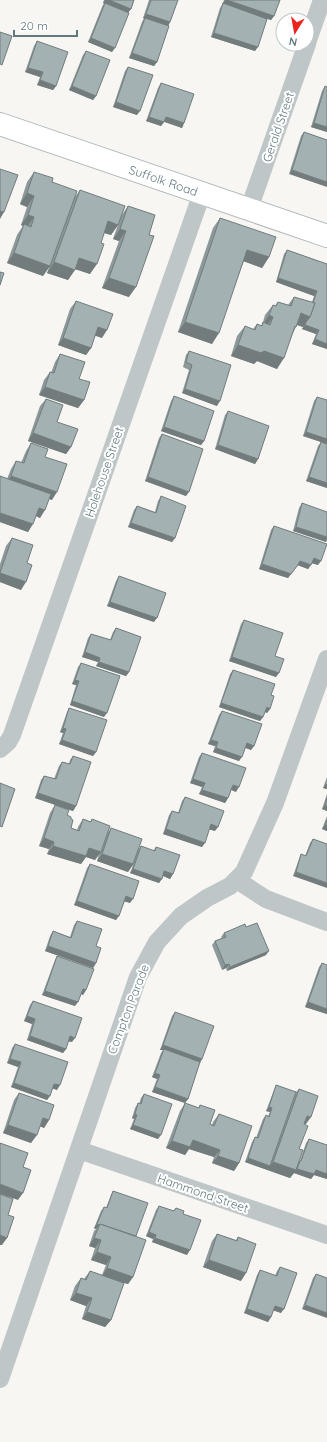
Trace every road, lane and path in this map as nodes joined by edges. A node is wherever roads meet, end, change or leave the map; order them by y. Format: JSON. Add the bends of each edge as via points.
{"nodes":[{"id":1,"x":322,"y":0,"type":"edge"},
{"id":2,"x":315,"y":21,"type":"edge"},
{"id":3,"x":304,"y":52,"type":"edge"},
{"id":4,"x":0,"y":124,"type":"edge"},
{"id":5,"x":202,"y":193,"type":"junction"},
{"id":6,"x":249,"y":209,"type":"junction"},
{"id":7,"x":327,"y":236,"type":"edge"},
{"id":8,"x":327,"y":659,"type":"edge"},
{"id":9,"x":1,"y":748,"type":"edge"},
{"id":10,"x":236,"y":880,"type":"junction"},
{"id":11,"x":327,"y":922,"type":"edge"},
{"id":12,"x":79,"y":1150,"type":"junction"},
{"id":13,"x":327,"y":1235,"type":"edge"},
{"id":14,"x":0,"y":1379,"type":"edge"}],
"edges":[{"from":1,"to":2,"type":"street","name":"Gerald Street"},
{"from":3,"to":6,"type":"street","name":"Gerald Street"},
{"from":4,"to":5,"type":"street","name":"Suffolk Road"},
{"from":5,"to":6,"type":"street","name":"Suffolk Road"},
{"from":5,"to":9,"type":"street","name":"Holehouse Street","via":[[12,736]]},
{"from":6,"to":7,"type":"street","name":"Suffolk Road"},
{"from":8,"to":10,"type":"street","name":"Compton Parade","via":[[266,824],[244,872]]},
{"from":10,"to":11,"type":"street","via":[[266,899]]},
{"from":10,"to":12,"type":"street","name":"Compton Parade","via":[[181,916],[157,942],[147,959],[130,997]]},
{"from":12,"to":13,"type":"street","name":"Hammond Street"},
{"from":12,"to":14,"type":"street","name":"Compton Parade"}]}
